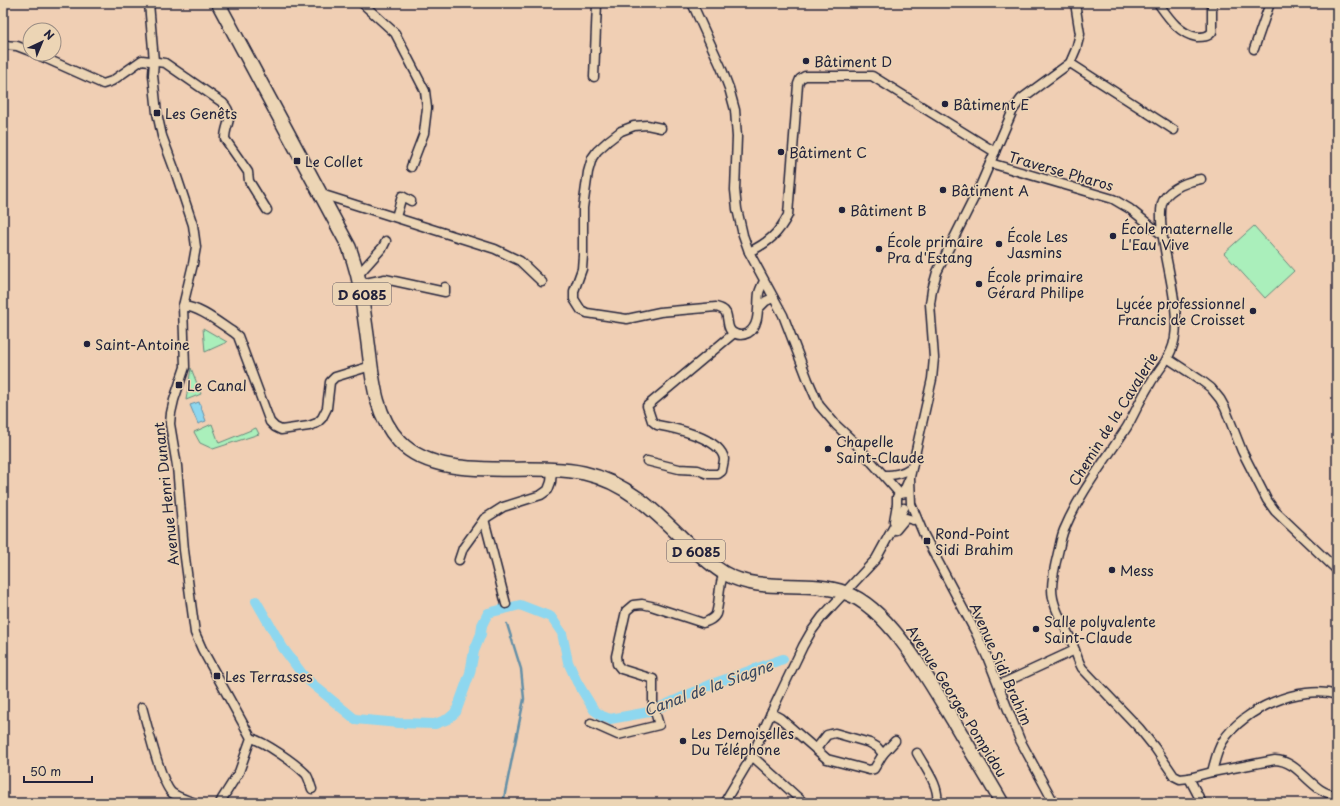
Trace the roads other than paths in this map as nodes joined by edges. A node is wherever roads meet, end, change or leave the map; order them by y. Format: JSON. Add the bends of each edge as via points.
{"nodes":[{"id":1,"x":149,"y":3,"type":"edge"},
{"id":2,"x":218,"y":3,"type":"edge"},
{"id":3,"x":362,"y":3,"type":"edge"},
{"id":4,"x":597,"y":3,"type":"edge"},
{"id":5,"x":692,"y":3,"type":"edge"},
{"id":6,"x":1075,"y":3,"type":"edge"},
{"id":7,"x":1158,"y":3,"type":"edge"},
{"id":8,"x":1212,"y":3,"type":"edge"},
{"id":9,"x":1270,"y":3,"type":"edge"},
{"id":10,"x":3,"y":45,"type":"edge"},
{"id":11,"x":22,"y":48,"type":"edge"},
{"id":12,"x":1254,"y":49,"type":"dead end"},
{"id":13,"x":154,"y":61,"type":"junction"},
{"id":14,"x":54,"y":62,"type":"edge"},
{"id":15,"x":1070,"y":63,"type":"junction"},
{"id":16,"x":594,"y":77,"type":"dead end"},
{"id":17,"x":661,"y":128,"type":"dead end"},
{"id":18,"x":1174,"y":130,"type":"dead end"},
{"id":19,"x":995,"y":152,"type":"junction"},
{"id":20,"x":990,"y":163,"type":"junction"},
{"id":21,"x":411,"y":167,"type":"dead end"},
{"id":22,"x":1200,"y":179,"type":"dead end"},
{"id":23,"x":321,"y":194,"type":"junction"},
{"id":24,"x":411,"y":201,"type":"dead end"},
{"id":25,"x":267,"y":210,"type":"dead end"},
{"id":26,"x":396,"y":217,"type":"junction"},
{"id":27,"x":1161,"y":234,"type":"junction"},
{"id":28,"x":386,"y":241,"type":"dead end"},
{"id":29,"x":749,"y":252,"type":"junction"},
{"id":30,"x":358,"y":280,"type":"junction"},
{"id":31,"x":764,"y":281,"type":"junction"},
{"id":32,"x":542,"y":282,"type":"dead end"},
{"id":33,"x":445,"y":287,"type":"dead end"},
{"id":34,"x":773,"y":298,"type":"junction"},
{"id":35,"x":183,"y":306,"type":"junction"},
{"id":36,"x":759,"y":308,"type":"junction"},
{"id":37,"x":733,"y":334,"type":"junction"},
{"id":38,"x":1167,"y":358,"type":"junction"},
{"id":39,"x":371,"y":366,"type":"junction"},
{"id":40,"x":647,"y":461,"type":"dead end"},
{"id":41,"x":912,"y":467,"type":"junction"},
{"id":42,"x":552,"y":470,"type":"junction"},
{"id":43,"x":885,"y":476,"type":"junction"},
{"id":44,"x":904,"y":501,"type":"junction"},
{"id":45,"x":484,"y":519,"type":"junction"},
{"id":46,"x":913,"y":520,"type":"junction"},
{"id":47,"x":924,"y":535,"type":"junction"},
{"id":48,"x":883,"y":547,"type":"junction"},
{"id":49,"x":458,"y":560,"type":"dead end"},
{"id":50,"x":1335,"y":567,"type":"edge"},
{"id":51,"x":724,"y":572,"type":"junction"},
{"id":52,"x":844,"y":592,"type":"junction"},
{"id":53,"x":506,"y":604,"type":"dead end"},
{"id":54,"x":1075,"y":650,"type":"junction"},
{"id":55,"x":999,"y":685,"type":"junction"},
{"id":56,"x":1337,"y":695,"type":"edge"},
{"id":57,"x":142,"y":707,"type":"dead end"},
{"id":58,"x":771,"y":713,"type":"junction"},
{"id":59,"x":591,"y":723,"type":"dead end"},
{"id":60,"x":250,"y":738,"type":"junction"},
{"id":61,"x":895,"y":741,"type":"dead end"},
{"id":62,"x":816,"y":749,"type":"junction"},
{"id":63,"x":917,"y":753,"type":"dead end"},
{"id":64,"x":884,"y":754,"type":"junction"},
{"id":65,"x":752,"y":756,"type":"junction"},
{"id":66,"x":1212,"y":772,"type":"junction"},
{"id":67,"x":1189,"y":778,"type":"junction"},
{"id":68,"x":312,"y":789,"type":"dead end"},
{"id":69,"x":1337,"y":795,"type":"edge"},
{"id":70,"x":195,"y":803,"type":"edge"},
{"id":71,"x":220,"y":803,"type":"edge"},
{"id":72,"x":724,"y":803,"type":"edge"},
{"id":73,"x":804,"y":803,"type":"edge"},
{"id":74,"x":938,"y":803,"type":"edge"},
{"id":75,"x":1002,"y":803,"type":"edge"},
{"id":76,"x":1054,"y":803,"type":"edge"},
{"id":77,"x":1202,"y":803,"type":"edge"}],
"edges":[{"from":1,"to":13,"type":"street","name":"Avenue Henri Dunant"},
{"from":2,"to":23,"type":"main road","number":"D 6085"},
{"from":3,"to":21,"type":"street","via":[[394,33],[426,91],[424,133]]},
{"from":4,"to":16,"type":"street"},
{"from":5,"to":29,"type":"street","name":"Avenue Sidi Brahim","via":[[721,67],[735,110],[735,190],[737,209]]},
{"from":6,"to":15,"type":"street","via":[[1080,34]]},
{"from":7,"to":8,"type":"street","via":[[1181,32],[1202,37],[1212,32]]},
{"from":9,"to":12,"type":"street"},
{"from":10,"to":11,"type":"street"},
{"from":13,"to":14,"type":"street","via":[[142,60],[112,81],[103,84]]},
{"from":13,"to":25,"type":"street","via":[[165,63],[228,108],[229,122],[225,139],[248,172],[249,181]]},
{"from":13,"to":35,"type":"street","name":"Avenue Henri Dunant","via":[[157,113],[162,136],[193,225],[196,247]]},
{"from":15,"to":18,"type":"street"},
{"from":15,"to":19,"type":"street","via":[[1021,99],[1013,110]]},
{"from":17,"to":37,"type":"street","via":[[647,125],[621,131],[592,158],[583,208],[584,255],[574,299],[581,310],[587,313],[627,319],[660,312],[716,307],[726,313],[728,328]]},
{"from":19,"to":20,"type":"street"},
{"from":19,"to":29,"type":"street","via":[[872,76],[805,76],[798,84],[788,214],[783,226],[766,244]]},
{"from":20,"to":27,"type":"street","name":"Traverse Pharos","via":[[1113,199]]},
{"from":20,"to":41,"type":"street","via":[[937,272],[932,290],[932,380]]},
{"from":22,"to":27,"type":"street","name":"Chemin de la Cavalerie","via":[[1175,189],[1163,200]]},
{"from":23,"to":26,"type":"street"},
{"from":23,"to":30,"type":"main road","number":"D 6085","via":[[349,247]]},
{"from":24,"to":26,"type":"street","via":[[402,196]]},
{"from":26,"to":32,"type":"street","via":[[495,249],[520,261]]},
{"from":27,"to":38,"type":"street","name":"Chemin de la Cavalerie","via":[[1175,314],[1174,340]]},
{"from":28,"to":30,"type":"street"},
{"from":29,"to":31,"type":"street","name":"Avenue Sidi Brahim"},
{"from":30,"to":33,"type":"street","via":[[385,279],[445,292]]},
{"from":30,"to":39,"type":"main road","number":"D 6085"},
{"from":31,"to":34,"type":"street","name":"Avenue Sidi Brahim"},
{"from":31,"to":36,"type":"street","via":[[759,292]]},
{"from":34,"to":36,"type":"street"},
{"from":34,"to":43,"type":"street","name":"Avenue Sidi Brahim","via":[[783,315],[819,405]]},
{"from":35,"to":39,"type":"street","via":[[191,306],[238,336],[270,422],[281,430],[316,423],[327,408],[332,379]]},
{"from":35,"to":60,"type":"street","name":"Avenue Henri Dunant","via":[[185,367],[170,413],[170,424],[195,633]]},
{"from":36,"to":37,"type":"street","via":[[753,329],[740,336]]},
{"from":37,"to":40,"type":"street","via":[[647,406],[652,421],[657,425],[695,435],[712,444],[721,452],[724,459],[722,471],[718,474],[708,474]]},
{"from":38,"to":50,"type":"street","via":[[1202,381],[1220,399],[1267,500],[1275,511]]},
{"from":38,"to":54,"type":"street","name":"Chemin de la Cavalerie","via":[[1151,381],[1128,425],[1091,480],[1064,531],[1055,564],[1052,589],[1055,604]]},
{"from":39,"to":42,"type":"main road","number":"D 6085","via":[[376,399],[383,418],[398,440],[416,454],[429,461],[453,466]]},
{"from":41,"to":43,"type":"street","via":[[898,475]]},
{"from":41,"to":44,"type":"street"},
{"from":42,"to":45,"type":"street","via":[[548,490],[541,495],[503,507]]},
{"from":42,"to":51,"type":"main road","number":"D 6085","via":[[593,475],[629,491],[649,506],[703,558]]},
{"from":43,"to":44,"type":"street","name":"Avenue Sidi Brahim"},
{"from":44,"to":46,"type":"street","name":"Avenue Sidi Brahim"},
{"from":44,"to":47,"type":"street","name":"Avenue Sidi Brahim"},
{"from":44,"to":48,"type":"street"},
{"from":45,"to":49,"type":"street","via":[[463,548]]},
{"from":45,"to":53,"type":"street"},
{"from":46,"to":47,"type":"street","name":"Avenue Sidi Brahim"},
{"from":46,"to":48,"type":"street","via":[[904,520]]},
{"from":47,"to":55,"type":"street","name":"Avenue Sidi Brahim","via":[[976,633]]},
{"from":48,"to":52,"type":"street","via":[[876,559]]},
{"from":51,"to":52,"type":"main road","number":"D 6085","via":[[739,580],[763,586],[813,586]]},
{"from":51,"to":59,"type":"street","via":[[715,615],[710,621],[703,622],[642,604],[633,605],[626,611],[616,656],[617,664],[621,669],[653,679],[653,705],[659,724],[618,735]]},
{"from":52,"to":58,"type":"street","via":[[822,617],[803,646]]},
{"from":52,"to":75,"type":"main road","name":"Avenue Georges Pompidou","number":"D 6085","via":[[871,607],[897,634]]},
{"from":54,"to":55,"type":"street"},
{"from":54,"to":67,"type":"street","via":[[1082,668],[1139,728],[1174,776],[1180,779]]},
{"from":55,"to":76,"type":"street","name":"Avenue Sidi Brahim","via":[[1020,740]]},
{"from":56,"to":66,"type":"street","via":[[1308,693],[1272,702],[1260,708],[1231,730],[1218,751]]},
{"from":57,"to":70,"type":"street","via":[[167,785],[171,792]]},
{"from":58,"to":62,"type":"street"},
{"from":58,"to":65,"type":"street"},
{"from":60,"to":68,"type":"street","via":[[270,747],[307,775]]},
{"from":60,"to":71,"type":"street","via":[[239,772]]},
{"from":61,"to":64,"type":"street"},
{"from":62,"to":64,"type":"street","via":[[828,735],[835,733],[870,743]]},
{"from":62,"to":64,"type":"street","via":[[826,758],[869,770],[874,769]]},
{"from":63,"to":74,"type":"street","via":[[939,795]]},
{"from":65,"to":72,"type":"street"},
{"from":65,"to":73,"type":"street"},
{"from":66,"to":67,"type":"street"},
{"from":66,"to":69,"type":"street","via":[[1282,760],[1328,794]]},
{"from":67,"to":77,"type":"street"}]}
